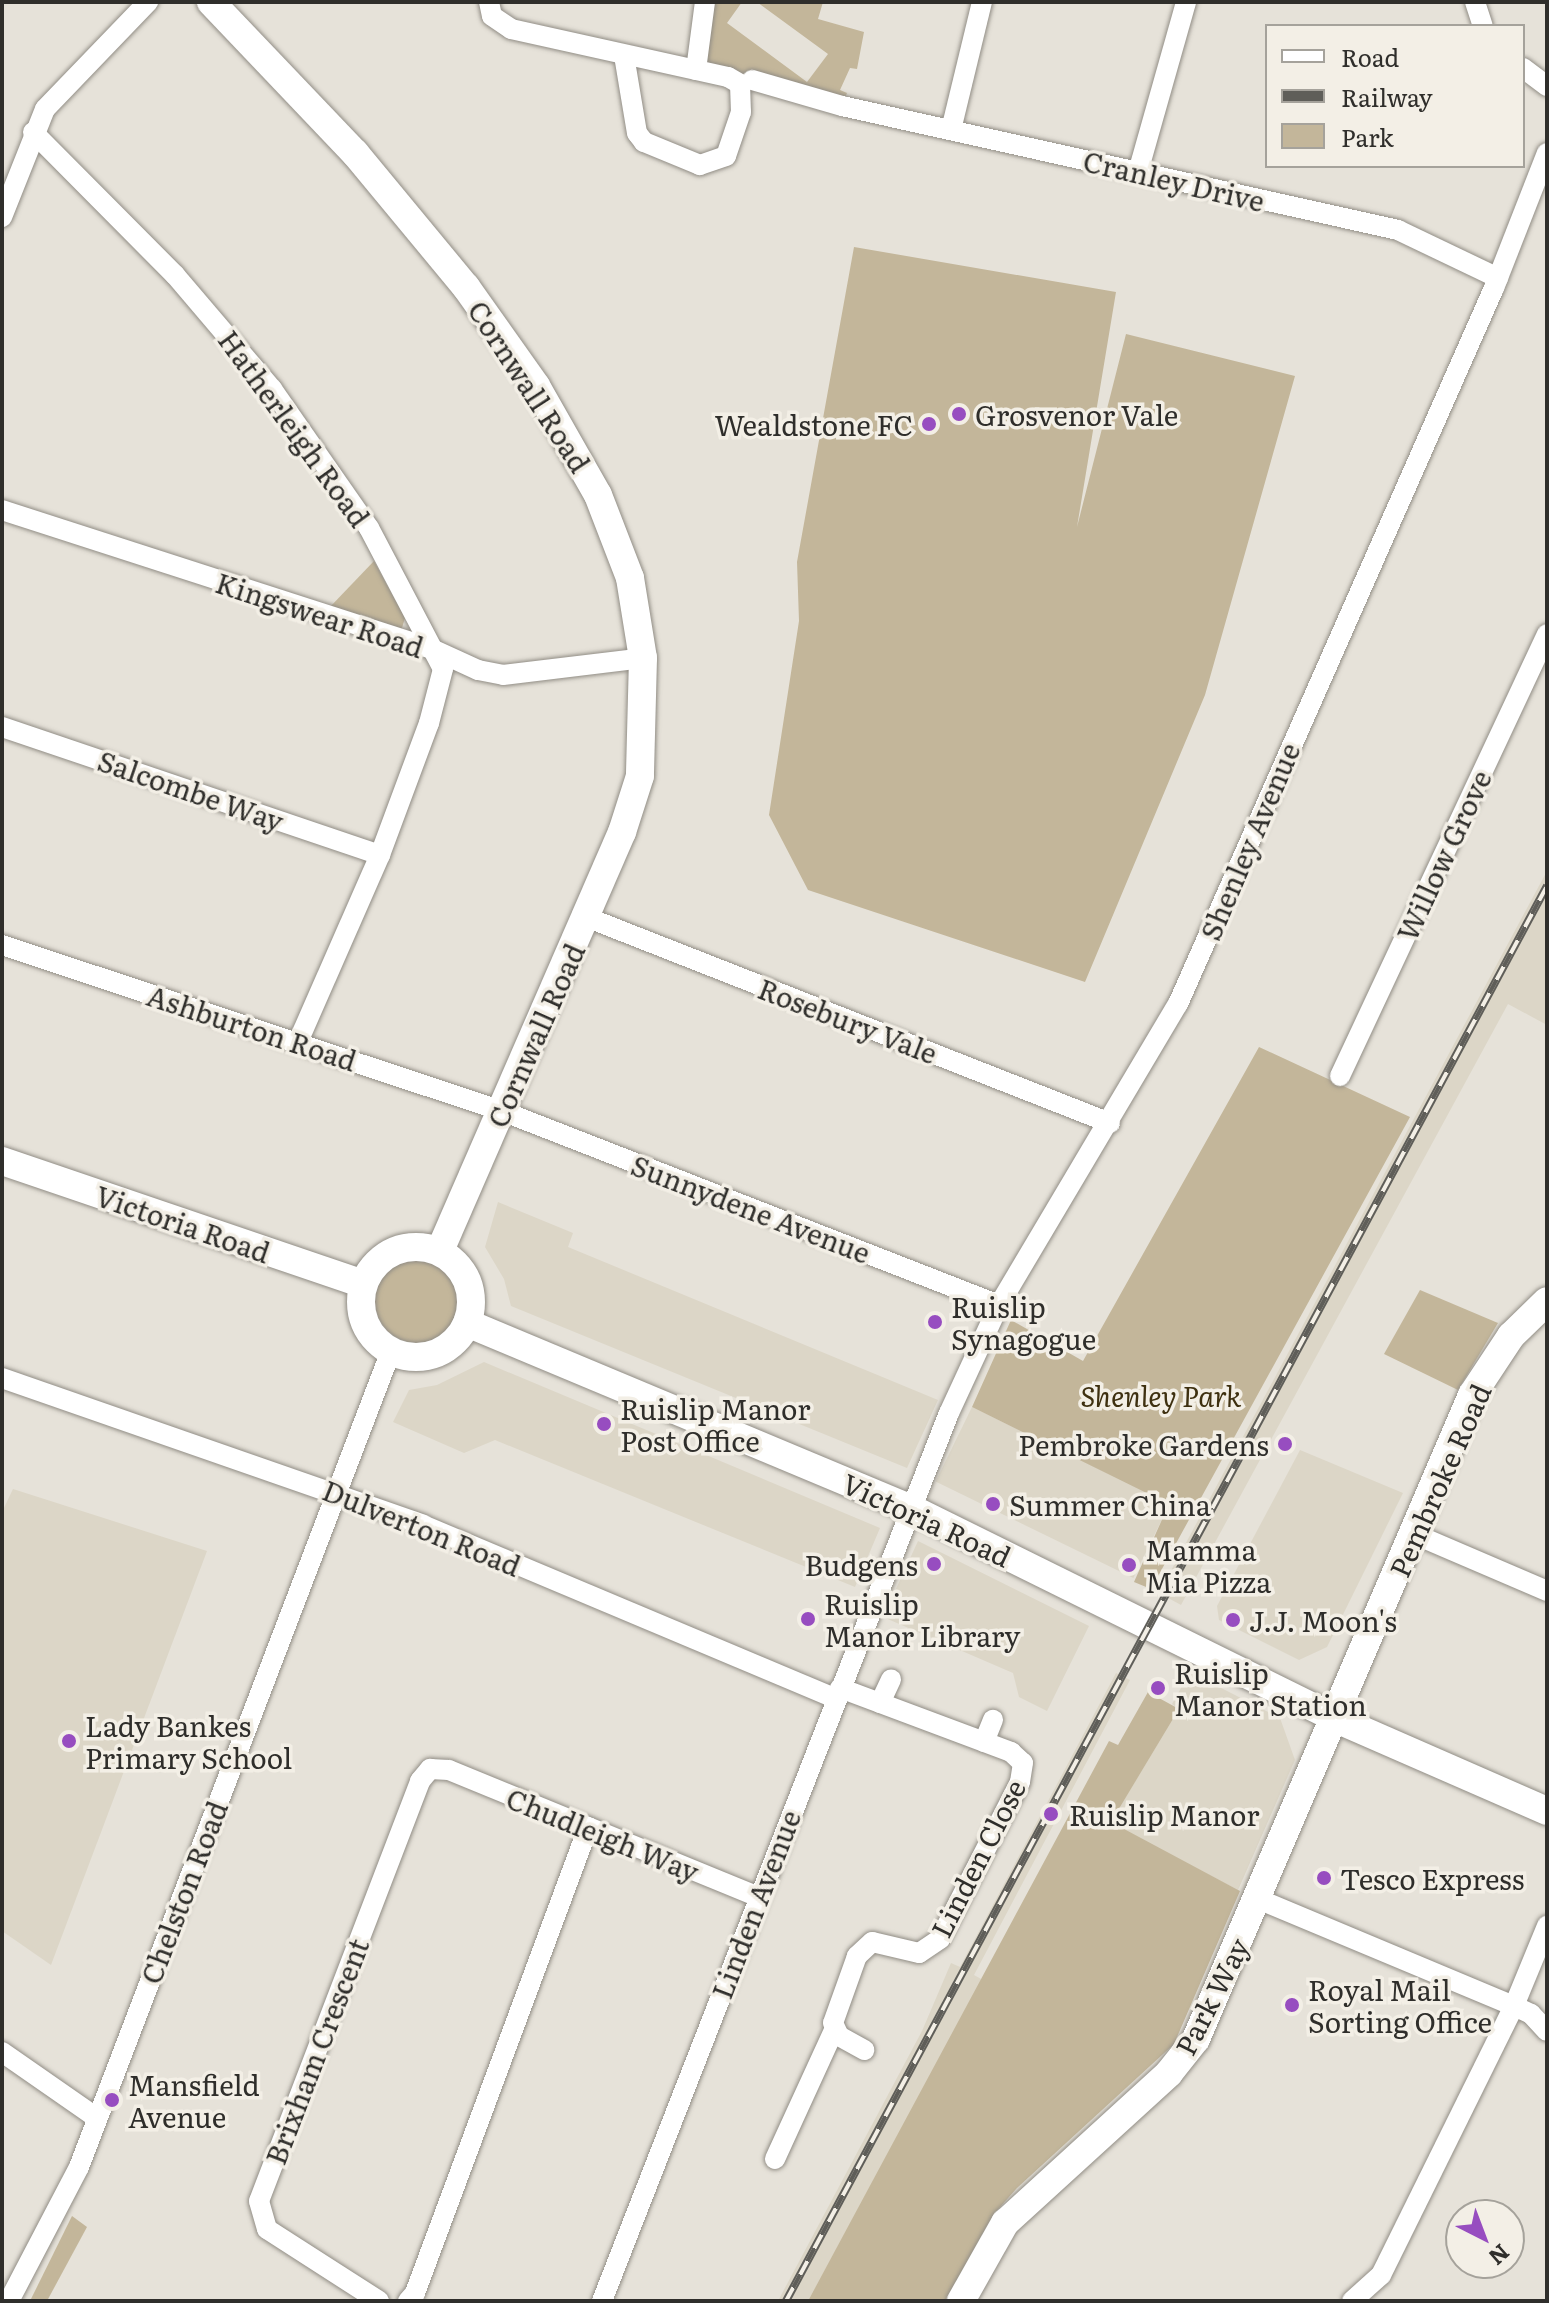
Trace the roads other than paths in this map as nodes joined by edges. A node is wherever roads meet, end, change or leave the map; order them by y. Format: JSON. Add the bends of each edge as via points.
{"nodes":[{"id":1,"x":148,"y":2,"type":"edge"},
{"id":2,"x":211,"y":2,"type":"edge"},
{"id":3,"x":489,"y":2,"type":"edge"},
{"id":4,"x":705,"y":2,"type":"edge"},
{"id":5,"x":982,"y":2,"type":"edge"},
{"id":6,"x":1186,"y":2,"type":"edge"},
{"id":7,"x":1475,"y":2,"type":"edge"},
{"id":8,"x":1482,"y":24,"type":"edge"},
{"id":9,"x":624,"y":55,"type":"junction"},
{"id":10,"x":696,"y":70,"type":"junction"},
{"id":11,"x":1525,"y":70,"type":"edge"},
{"id":12,"x":1547,"y":86,"type":"edge"},
{"id":13,"x":748,"y":87,"type":"junction"},
{"id":14,"x":951,"y":130,"type":"junction"},
{"id":15,"x":33,"y":132,"type":"junction"},
{"id":16,"x":1547,"y":153,"type":"edge"},
{"id":17,"x":1138,"y":172,"type":"junction"},
{"id":18,"x":2,"y":217,"type":"edge"},
{"id":19,"x":1498,"y":278,"type":"junction"},
{"id":20,"x":2,"y":510,"type":"edge"},
{"id":21,"x":1547,"y":634,"type":"edge"},
{"id":22,"x":430,"y":648,"type":"junction"},
{"id":23,"x":643,"y":658,"type":"junction"},
{"id":24,"x":2,"y":727,"type":"edge"},
{"id":25,"x":380,"y":855,"type":"junction"},
{"id":26,"x":586,"y":917,"type":"junction"},
{"id":27,"x":2,"y":945,"type":"edge"},
{"id":28,"x":298,"y":1042,"type":"junction"},
{"id":29,"x":1340,"y":1076,"type":"dead end"},
{"id":30,"x":502,"y":1111,"type":"junction"},
{"id":31,"x":1110,"y":1123,"type":"junction"},
{"id":32,"x":2,"y":1161,"type":"edge"},
{"id":33,"x":440,"y":1251,"type":"junction"},
{"id":34,"x":363,"y":1284,"type":"junction"},
{"id":35,"x":1547,"y":1301,"type":"edge"},
{"id":36,"x":999,"y":1305,"type":"junction"},
{"id":37,"x":467,"y":1323,"type":"junction"},
{"id":38,"x":391,"y":1351,"type":"junction"},
{"id":39,"x":2,"y":1378,"type":"edge"},
{"id":40,"x":335,"y":1492,"type":"junction"},
{"id":41,"x":910,"y":1508,"type":"junction"},
{"id":42,"x":1414,"y":1534,"type":"junction"},
{"id":43,"x":1547,"y":1591,"type":"edge"},
{"id":44,"x":891,"y":1679,"type":"dead end"},
{"id":45,"x":837,"y":1693,"type":"junction"},
{"id":46,"x":880,"y":1703,"type":"junction"},
{"id":47,"x":1334,"y":1718,"type":"junction"},
{"id":48,"x":993,"y":1720,"type":"dead end"},
{"id":49,"x":984,"y":1742,"type":"junction"},
{"id":50,"x":449,"y":1770,"type":"joint"},
{"id":51,"x":1547,"y":1811,"type":"edge"},
{"id":52,"x":588,"y":1827,"type":"junction"},
{"id":53,"x":758,"y":1897,"type":"junction"},
{"id":54,"x":1258,"y":1899,"type":"junction"},
{"id":55,"x":1547,"y":1926,"type":"edge"},
{"id":56,"x":1514,"y":2006,"type":"junction"},
{"id":57,"x":834,"y":2030,"type":"junction"},
{"id":58,"x":1547,"y":2031,"type":"edge"},
{"id":59,"x":864,"y":2050,"type":"dead end"},
{"id":60,"x":2,"y":2052,"type":"edge"},
{"id":61,"x":97,"y":2118,"type":"junction"},
{"id":62,"x":775,"y":2159,"type":"dead end"},
{"id":63,"x":11,"y":2300,"type":"edge"},
{"id":64,"x":379,"y":2301,"type":"edge"},
{"id":65,"x":408,"y":2301,"type":"edge"},
{"id":66,"x":602,"y":2301,"type":"edge"},
{"id":67,"x":961,"y":2301,"type":"edge"},
{"id":68,"x":1352,"y":2301,"type":"edge"}],
"edges":[{"from":1,"to":15,"type":"street","via":[[63,87]]},
{"from":2,"to":23,"type":"street","name":"Cornwall Road","via":[[412,217],[536,386],[598,495],[630,578]]},
{"from":3,"to":9,"type":"street","name":"Cranley Drive","via":[[492,16],[511,29]]},
{"from":4,"to":10,"type":"street"},
{"from":5,"to":14,"type":"street"},
{"from":6,"to":17,"type":"street"},
{"from":7,"to":8,"type":"street"},
{"from":9,"to":10,"type":"street","name":"Cranley Drive"},
{"from":9,"to":13,"type":"street","via":[[637,133],[669,157],[700,165],[726,156]]},
{"from":10,"to":13,"type":"street","name":"Cranley Drive"},
{"from":11,"to":12,"type":"street"},
{"from":13,"to":14,"type":"street","name":"Cranley Drive"},
{"from":14,"to":17,"type":"street","name":"Cranley Drive"},
{"from":15,"to":18,"type":"street"},
{"from":15,"to":22,"type":"street","name":"Hatherleigh Road","via":[[175,275],[272,389],[369,528]]},
{"from":16,"to":19,"type":"street","name":"Shenley Avenue"},
{"from":17,"to":19,"type":"street","name":"Cranley Drive","via":[[1398,230]]},
{"from":19,"to":31,"type":"street","name":"Shenley Avenue","via":[[1178,1004]]},
{"from":20,"to":22,"type":"street","name":"Kingswear Road"},
{"from":21,"to":29,"type":"street","name":"Willow Grove"},
{"from":22,"to":23,"type":"street","name":"Kingswear Road","via":[[453,661],[503,675]]},
{"from":22,"to":25,"type":"street","name":"Hatherleigh Road","via":[[443,669],[441,684]]},
{"from":23,"to":26,"type":"street","name":"Cornwall Road","via":[[640,776]]},
{"from":24,"to":25,"type":"street","name":"Salcombe Way"},
{"from":25,"to":28,"type":"street","name":"Hatherleigh Road"},
{"from":26,"to":30,"type":"street","name":"Cornwall Road"},
{"from":26,"to":31,"type":"street","name":"Rosebury Vale"},
{"from":27,"to":28,"type":"street","name":"Ashburton Road"},
{"from":28,"to":30,"type":"street","name":"Ashburton Road"},
{"from":30,"to":33,"type":"street","name":"Cornwall Road"},
{"from":30,"to":36,"type":"street","name":"Sunnydene Avenue"},
{"from":31,"to":36,"type":"street","name":"Shenley Avenue"},
{"from":32,"to":34,"type":"street","name":"Victoria Road"},
{"from":33,"to":34,"type":"street","via":[[422,1246],[386,1255]]},
{"from":33,"to":37,"type":"street","via":[[464,1274],[470,1290]]},
{"from":34,"to":38,"type":"street","via":[[362,1315],[378,1342]]},
{"from":35,"to":42,"type":"street","name":"Pembroke Road","via":[[1503,1345],[1472,1395]]},
{"from":36,"to":41,"type":"street","name":"Shenley Avenue"},
{"from":37,"to":38,"type":"street","via":[[443,1350],[417,1356]]},
{"from":37,"to":41,"type":"street","name":"Victoria Road"},
{"from":38,"to":40,"type":"street","name":"Chelston Road"},
{"from":39,"to":40,"type":"street","name":"Dulverton Road"},
{"from":40,"to":45,"type":"street","name":"Dulverton Road"},
{"from":40,"to":61,"type":"street","name":"Chelston Road"},
{"from":41,"to":45,"type":"street","name":"Linden Avenue"},
{"from":41,"to":47,"type":"street","name":"Victoria Road"},
{"from":42,"to":43,"type":"street"},
{"from":42,"to":47,"type":"street","name":"Pembroke Road"},
{"from":44,"to":46,"type":"street"},
{"from":45,"to":46,"type":"street","name":"Linden Close"},
{"from":45,"to":53,"type":"street","name":"Linden Avenue"},
{"from":46,"to":49,"type":"street","name":"Linden Close"},
{"from":47,"to":51,"type":"street","name":"Victoria Road"},
{"from":47,"to":54,"type":"street","name":"Park Way"},
{"from":48,"to":49,"type":"street"},
{"from":49,"to":57,"type":"street","name":"Linden Close","via":[[1020,1758],[1023,1774],[940,1939],[919,1953],[865,1945]]},
{"from":50,"to":52,"type":"street","name":"Chudleigh Way"},
{"from":50,"to":64,"type":"street","name":"Brixham Crescent","via":[[430,1769],[420,1781],[259,2201],[267,2229]]},
{"from":52,"to":53,"type":"street","name":"Chudleigh Way"},
{"from":52,"to":65,"type":"street"},
{"from":53,"to":66,"type":"street","name":"Linden Avenue"},
{"from":54,"to":56,"type":"street"},
{"from":54,"to":67,"type":"street","name":"Park Way","via":[[1185,2057],[1005,2223]]},
{"from":55,"to":56,"type":"street"},
{"from":56,"to":58,"type":"street"},
{"from":56,"to":68,"type":"street","via":[[1381,2275]]},
{"from":57,"to":59,"type":"street"},
{"from":57,"to":62,"type":"street"},
{"from":60,"to":61,"type":"street"},
{"from":61,"to":63,"type":"street","name":"Chelston Road"}]}
